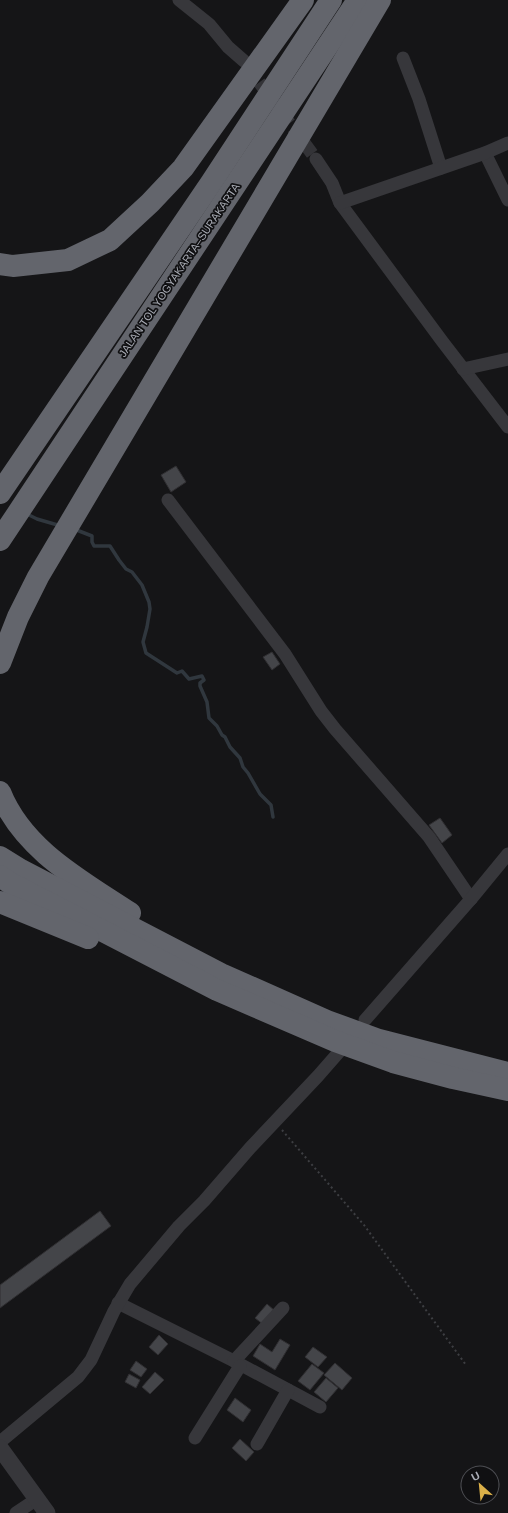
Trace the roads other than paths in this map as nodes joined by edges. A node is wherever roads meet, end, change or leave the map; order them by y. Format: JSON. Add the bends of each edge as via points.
{"nodes":[{"id":1,"x":179,"y":0,"type":"edge"},
{"id":2,"x":303,"y":0,"type":"edge"},
{"id":3,"x":331,"y":0,"type":"edge"},
{"id":4,"x":358,"y":0,"type":"edge"},
{"id":5,"x":380,"y":0,"type":"edge"},
{"id":6,"x":403,"y":58,"type":"dead end"},
{"id":7,"x":244,"y":61,"type":"tunnel mouth"},
{"id":8,"x":508,"y":143,"type":"edge"},
{"id":9,"x":485,"y":153,"type":"junction"},
{"id":10,"x":316,"y":159,"type":"tunnel mouth"},
{"id":11,"x":441,"y":168,"type":"junction"},
{"id":12,"x":508,"y":200,"type":"edge"},
{"id":13,"x":340,"y":203,"type":"junction"},
{"id":14,"x":0,"y":264,"type":"edge"},
{"id":15,"x":508,"y":359,"type":"edge"},
{"id":16,"x":463,"y":369,"type":"junction"},
{"id":17,"x":508,"y":427,"type":"edge"},
{"id":18,"x":0,"y":493,"type":"edge"},
{"id":19,"x":168,"y":500,"type":"dead end"},
{"id":20,"x":0,"y":540,"type":"edge"},
{"id":21,"x":0,"y":663,"type":"edge"},
{"id":22,"x":0,"y":792,"type":"edge"},
{"id":23,"x":508,"y":854,"type":"edge"},
{"id":24,"x":0,"y":857,"type":"edge"},
{"id":25,"x":0,"y":876,"type":"edge"},
{"id":26,"x":472,"y":899,"type":"junction"},
{"id":27,"x":0,"y":902,"type":"edge"},
{"id":28,"x":219,"y":982,"type":"junction"},
{"id":29,"x":366,"y":1020,"type":"dead end"},
{"id":30,"x":339,"y":1052,"type":"dead end"},
{"id":31,"x":508,"y":1074,"type":"edge"},
{"id":32,"x":508,"y":1090,"type":"edge"},
{"id":33,"x":118,"y":1303,"type":"junction"},
{"id":34,"x":283,"y":1308,"type":"dead end"},
{"id":35,"x":237,"y":1364,"type":"junction"},
{"id":36,"x":288,"y":1390,"type":"junction"},
{"id":37,"x":320,"y":1407,"type":"dead end"},
{"id":38,"x":195,"y":1438,"type":"dead end"},
{"id":39,"x":0,"y":1442,"type":"edge"},
{"id":40,"x":257,"y":1444,"type":"dead end"},
{"id":41,"x":0,"y":1448,"type":"edge"},
{"id":42,"x":37,"y":1498,"type":"junction"},
{"id":43,"x":16,"y":1513,"type":"edge"},
{"id":44,"x":47,"y":1513,"type":"edge"}],
"edges":[{"from":1,"to":7,"type":"street","via":[[209,24],[228,47]]},
{"from":2,"to":14,"type":"highway","via":[[183,168],[110,240],[68,260],[13,266]]},
{"from":3,"to":18,"type":"highway","name":"JALAN TOL YOGYAKARTA–SURAKARTA","via":[[211,183]]},
{"from":4,"to":20,"type":"highway","name":"JALAN TOL YOGYAKARTA–SURAKARTA"},
{"from":5,"to":21,"type":"highway","via":[[38,577]]},
{"from":6,"to":11,"type":"street"},
{"from":8,"to":9,"type":"street"},
{"from":9,"to":11,"type":"street"},
{"from":9,"to":12,"type":"street"},
{"from":10,"to":13,"type":"street","via":[[332,182]]},
{"from":11,"to":13,"type":"street"},
{"from":13,"to":16,"type":"street"},
{"from":15,"to":16,"type":"street"},
{"from":16,"to":17,"type":"street"},
{"from":19,"to":26,"type":"street","via":[[285,654],[330,723],[429,838]]},
{"from":22,"to":28,"type":"highway","via":[[6,807],[29,838],[57,864]]},
{"from":23,"to":26,"type":"street"},
{"from":24,"to":28,"type":"highway"},
{"from":25,"to":28,"type":"highway"},
{"from":26,"to":29,"type":"street"},
{"from":27,"to":28,"type":"highway"},
{"from":28,"to":31,"type":"highway","via":[[379,1040]]},
{"from":28,"to":32,"type":"highway","via":[[335,1041],[393,1062]]},
{"from":30,"to":33,"type":"street","via":[[156,1253]]},
{"from":33,"to":35,"type":"street"},
{"from":33,"to":39,"type":"street","via":[[91,1360],[78,1377]]},
{"from":34,"to":35,"type":"street"},
{"from":35,"to":36,"type":"street"},
{"from":35,"to":38,"type":"street"},
{"from":36,"to":37,"type":"street"},
{"from":36,"to":40,"type":"street"},
{"from":41,"to":42,"type":"street"},
{"from":42,"to":43,"type":"street"},
{"from":42,"to":44,"type":"street"}]}
